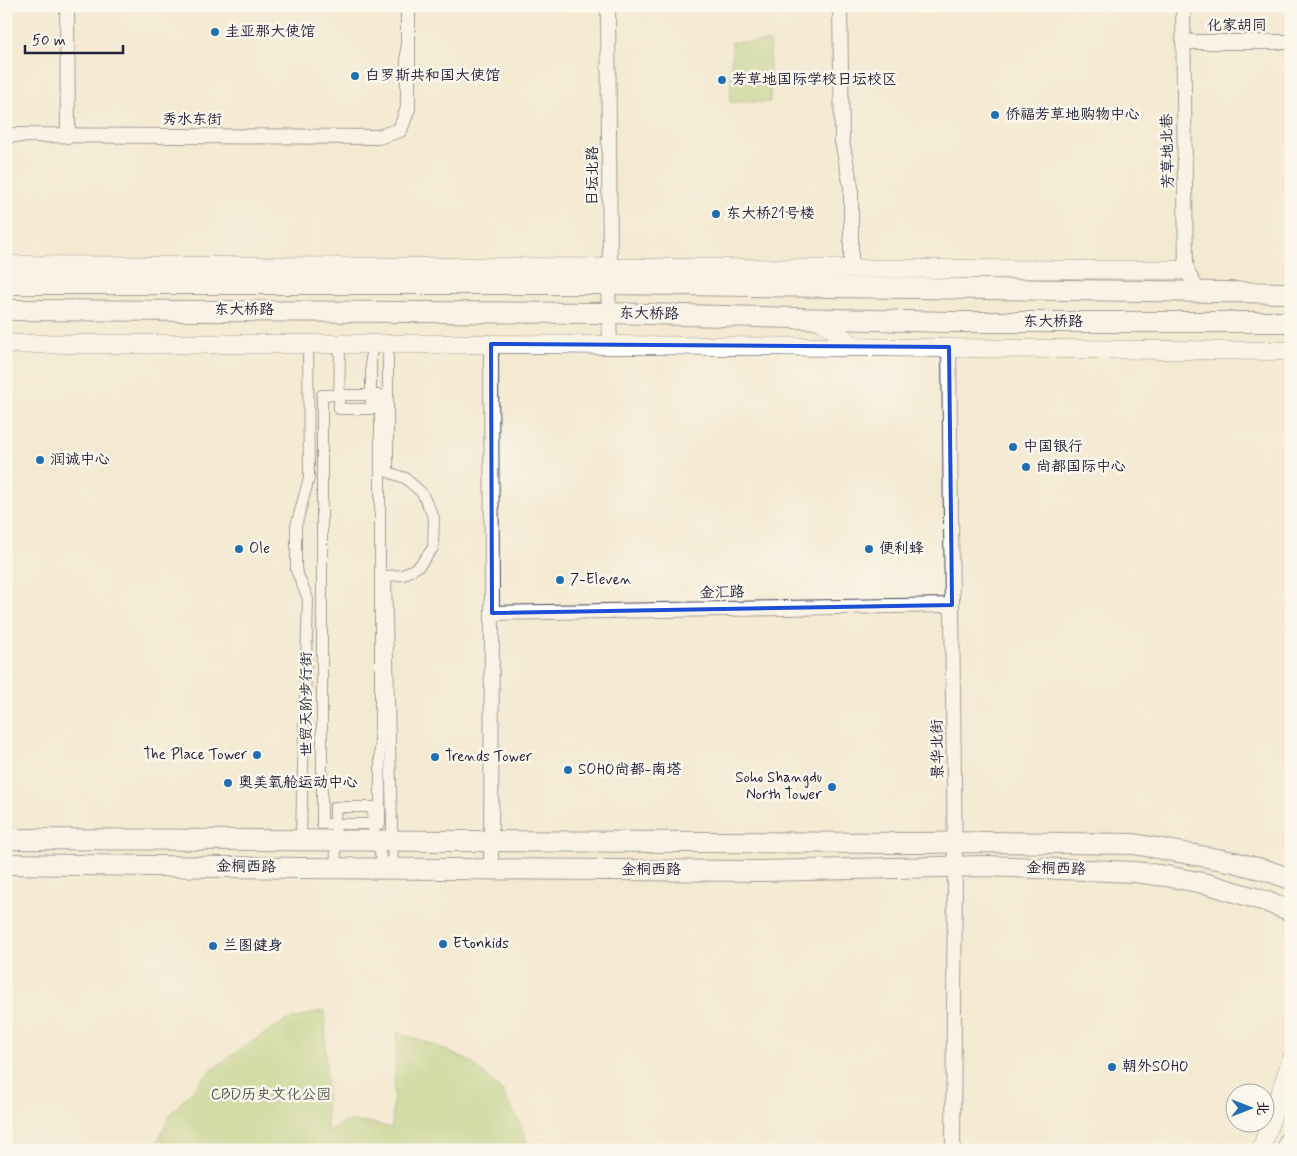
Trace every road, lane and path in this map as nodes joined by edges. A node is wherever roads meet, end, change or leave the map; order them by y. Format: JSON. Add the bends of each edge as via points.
{"nodes":[{"id":1,"x":67,"y":6,"type":"edge"},
{"id":2,"x":408,"y":6,"type":"edge"},
{"id":3,"x":608,"y":6,"type":"edge"},
{"id":4,"x":840,"y":6,"type":"edge"},
{"id":5,"x":1183,"y":6,"type":"edge"},
{"id":6,"x":1184,"y":42,"type":"junction"},
{"id":7,"x":1291,"y":42,"type":"edge"},
{"id":8,"x":6,"y":135,"type":"edge"},
{"id":9,"x":68,"y":136,"type":"junction"},
{"id":10,"x":6,"y":265,"type":"edge"},
{"id":11,"x":851,"y":268,"type":"junction"},
{"id":12,"x":1186,"y":270,"type":"junction"},
{"id":13,"x":609,"y":275,"type":"junction"},
{"id":14,"x":6,"y":284,"type":"edge"},
{"id":15,"x":1199,"y":292,"type":"junction"},
{"id":16,"x":1291,"y":293,"type":"edge"},
{"id":17,"x":6,"y":310,"type":"edge"},
{"id":18,"x":609,"y":313,"type":"junction"},
{"id":19,"x":818,"y":318,"type":"junction"},
{"id":20,"x":1291,"y":322,"type":"edge"},
{"id":21,"x":308,"y":343,"type":"junction"},
{"id":22,"x":340,"y":343,"type":"junction"},
{"id":23,"x":380,"y":343,"type":"junction"},
{"id":24,"x":6,"y":344,"type":"edge"},
{"id":25,"x":490,"y":344,"type":"junction"},
{"id":26,"x":610,"y":345,"type":"junction"},
{"id":27,"x":854,"y":346,"type":"junction"},
{"id":28,"x":949,"y":347,"type":"junction"},
{"id":29,"x":1291,"y":351,"type":"edge"},
{"id":30,"x":340,"y":395,"type":"junction"},
{"id":31,"x":371,"y":395,"type":"junction"},
{"id":32,"x":952,"y":605,"type":"junction"},
{"id":33,"x":492,"y":613,"type":"junction"},
{"id":34,"x":336,"y":832,"type":"junction"},
{"id":35,"x":301,"y":833,"type":"dead end"},
{"id":36,"x":380,"y":835,"type":"junction"},
{"id":37,"x":6,"y":839,"type":"edge"},
{"id":38,"x":491,"y":841,"type":"junction"},
{"id":39,"x":955,"y":843,"type":"junction"},
{"id":40,"x":6,"y":864,"type":"edge"},
{"id":41,"x":955,"y":867,"type":"junction"},
{"id":42,"x":336,"y":868,"type":"junction"},
{"id":43,"x":388,"y":868,"type":"junction"},
{"id":44,"x":491,"y":869,"type":"junction"},
{"id":45,"x":1291,"y":879,"type":"edge"},
{"id":46,"x":1291,"y":911,"type":"edge"},
{"id":47,"x":1291,"y":1060,"type":"edge"},
{"id":48,"x":1291,"y":1141,"type":"edge"},
{"id":49,"x":953,"y":1150,"type":"edge"},
{"id":50,"x":1261,"y":1150,"type":"edge"},
{"id":51,"x":1288,"y":1150,"type":"edge"}],
"edges":[{"from":1,"to":9,"type":"street"},
{"from":2,"to":9,"type":"street","name":"秀水东街","via":[[408,108],[400,130],[378,137]]},
{"from":3,"to":13,"type":"street","name":"日坛北路"},
{"from":4,"to":11,"type":"street","via":[[842,141],[851,187]]},
{"from":5,"to":6,"type":"street","name":"芳草地北巷"},
{"from":6,"to":7,"type":"street","name":"化家胡同"},
{"from":6,"to":12,"type":"street","name":"芳草地北巷"},
{"from":8,"to":9,"type":"street","name":"秀水东街"},
{"from":10,"to":13,"type":"street"},
{"from":11,"to":12,"type":"street"},
{"from":11,"to":13,"type":"street"},
{"from":12,"to":15,"type":"street"},
{"from":13,"to":14,"type":"main road","name":"东大桥路"},
{"from":13,"to":15,"type":"main road","name":"东大桥路"},
{"from":13,"to":18,"type":"street","name":"日坛北路"},
{"from":15,"to":16,"type":"main road","name":"东大桥路"},
{"from":17,"to":18,"type":"main road","name":"东大桥路"},
{"from":18,"to":19,"type":"main road","name":"东大桥路"},
{"from":18,"to":26,"type":"street","name":"日坛北路"},
{"from":19,"to":20,"type":"main road","name":"东大桥路","via":[[948,322]]},
{"from":19,"to":27,"type":"street"},
{"from":21,"to":22,"type":"street"},
{"from":21,"to":24,"type":"street"},
{"from":21,"to":35,"type":"street","via":[[309,478],[296,526],[296,570],[308,599]]},
{"from":22,"to":23,"type":"street"},
{"from":22,"to":30,"type":"street"},
{"from":23,"to":25,"type":"street"},
{"from":23,"to":31,"type":"street"},
{"from":23,"to":36,"type":"street","via":[[388,472],[405,478],[422,493],[434,518],[433,548],[419,566],[403,575],[386,576]]},
{"from":25,"to":26,"type":"street"},
{"from":25,"to":33,"type":"street"},
{"from":26,"to":27,"type":"street"},
{"from":27,"to":28,"type":"street"},
{"from":28,"to":29,"type":"street"},
{"from":28,"to":32,"type":"street","name":"景华北街"},
{"from":30,"to":31,"type":"street","name":"世贸天阶步行街"},
{"from":30,"to":34,"type":"street","name":"世贸天阶步行街","via":[[322,395],[322,824]]},
{"from":31,"to":36,"type":"street","via":[[380,395]]},
{"from":32,"to":33,"type":"street","name":"金汇路"},
{"from":32,"to":39,"type":"street","name":"景华北街"},
{"from":33,"to":38,"type":"street"},
{"from":34,"to":36,"type":"main road","name":"金桐西路"},
{"from":34,"to":36,"type":"street","via":[[335,807],[373,807]]},
{"from":34,"to":37,"type":"main road","name":"金桐西路"},
{"from":34,"to":42,"type":"street"},
{"from":36,"to":38,"type":"main road","name":"金桐西路"},
{"from":36,"to":43,"type":"street"},
{"from":36,"to":43,"type":"street"},
{"from":38,"to":39,"type":"main road","name":"金桐西路"},
{"from":38,"to":44,"type":"street"},
{"from":39,"to":41,"type":"street","name":"景华北街"},
{"from":39,"to":45,"type":"main road","name":"金桐西路","via":[[1134,844],[1243,864]]},
{"from":40,"to":42,"type":"main road","name":"金桐西路"},
{"from":41,"to":44,"type":"main road","name":"金桐西路"},
{"from":41,"to":46,"type":"main road","name":"金桐西路","via":[[1166,876],[1208,884]]},
{"from":41,"to":49,"type":"street","name":"景华北街"},
{"from":42,"to":43,"type":"main road","name":"金桐西路"},
{"from":43,"to":44,"type":"main road","name":"金桐西路"},
{"from":47,"to":50,"type":"street"},
{"from":48,"to":51,"type":"highway"}]}
